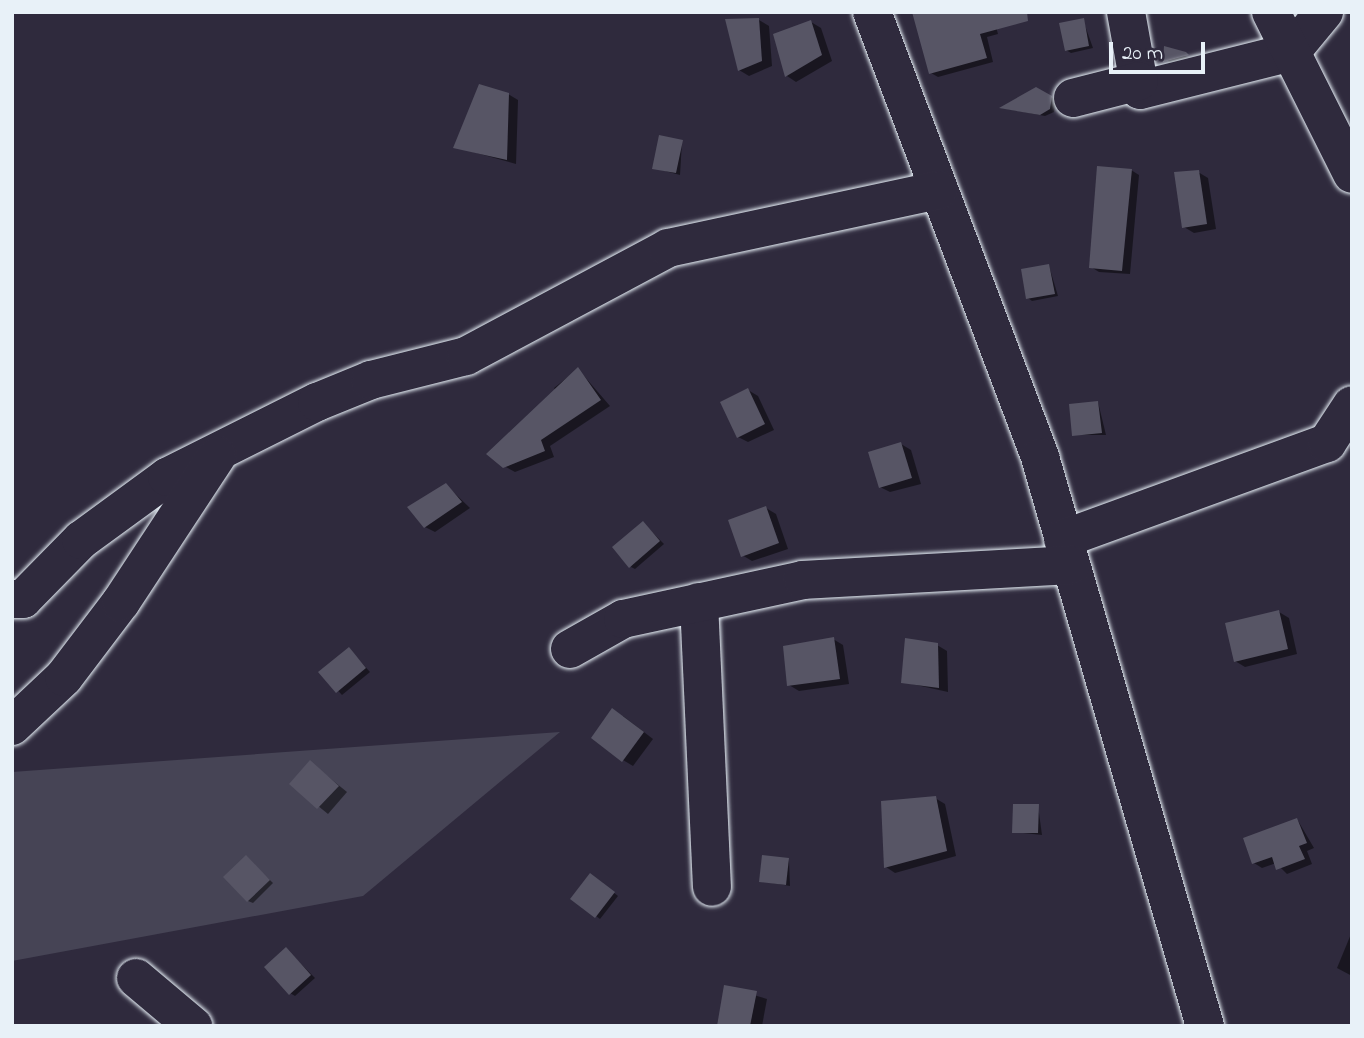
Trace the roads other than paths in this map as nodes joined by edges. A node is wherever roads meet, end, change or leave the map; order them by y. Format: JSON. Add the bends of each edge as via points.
{"nodes":[{"id":1,"x":872,"y":12,"type":"edge"},
{"id":2,"x":1126,"y":12,"type":"edge"},
{"id":3,"x":1272,"y":12,"type":"edge"},
{"id":4,"x":1324,"y":12,"type":"edge"},
{"id":5,"x":1291,"y":52,"type":"junction"},
{"id":6,"x":1139,"y":81,"type":"junction"},
{"id":7,"x":1073,"y":98,"type":"dead end"},
{"id":8,"x":1352,"y":174,"type":"edge"},
{"id":9,"x":939,"y":190,"type":"junction"},
{"id":10,"x":1352,"y":405,"type":"edge"},
{"id":11,"x":218,"y":455,"type":"junction"},
{"id":12,"x":1067,"y":552,"type":"junction"},
{"id":13,"x":12,"y":599,"type":"edge"},
{"id":14,"x":699,"y":602,"type":"junction"},
{"id":15,"x":570,"y":649,"type":"dead end"},
{"id":16,"x":12,"y":726,"type":"edge"},
{"id":17,"x":712,"y":887,"type":"dead end"},
{"id":18,"x":136,"y":978,"type":"dead end"},
{"id":19,"x":193,"y":1026,"type":"edge"},
{"id":20,"x":1205,"y":1026,"type":"edge"}],
"edges":[{"from":1,"to":9,"type":"street"},
{"from":2,"to":6,"type":"street"},
{"from":3,"to":5,"type":"street"},
{"from":4,"to":5,"type":"street"},
{"from":5,"to":6,"type":"street","via":[[1140,90]]},
{"from":5,"to":8,"type":"street"},
{"from":6,"to":7,"type":"street"},
{"from":9,"to":11,"type":"street","via":[[668,248],[467,356],[371,380]]},
{"from":9,"to":12,"type":"street","via":[[1040,457]]},
{"from":10,"to":12,"type":"street","via":[[1327,443]]},
{"from":11,"to":13,"type":"street","via":[[167,477],[81,540],[23,599]]},
{"from":11,"to":16,"type":"street","via":[[121,602],[64,677]]},
{"from":12,"to":14,"type":"street","via":[[803,580]]},
{"from":12,"to":20,"type":"street"},
{"from":14,"to":15,"type":"street","via":[[623,619]]},
{"from":14,"to":17,"type":"street"},
{"from":18,"to":19,"type":"street"}]}
